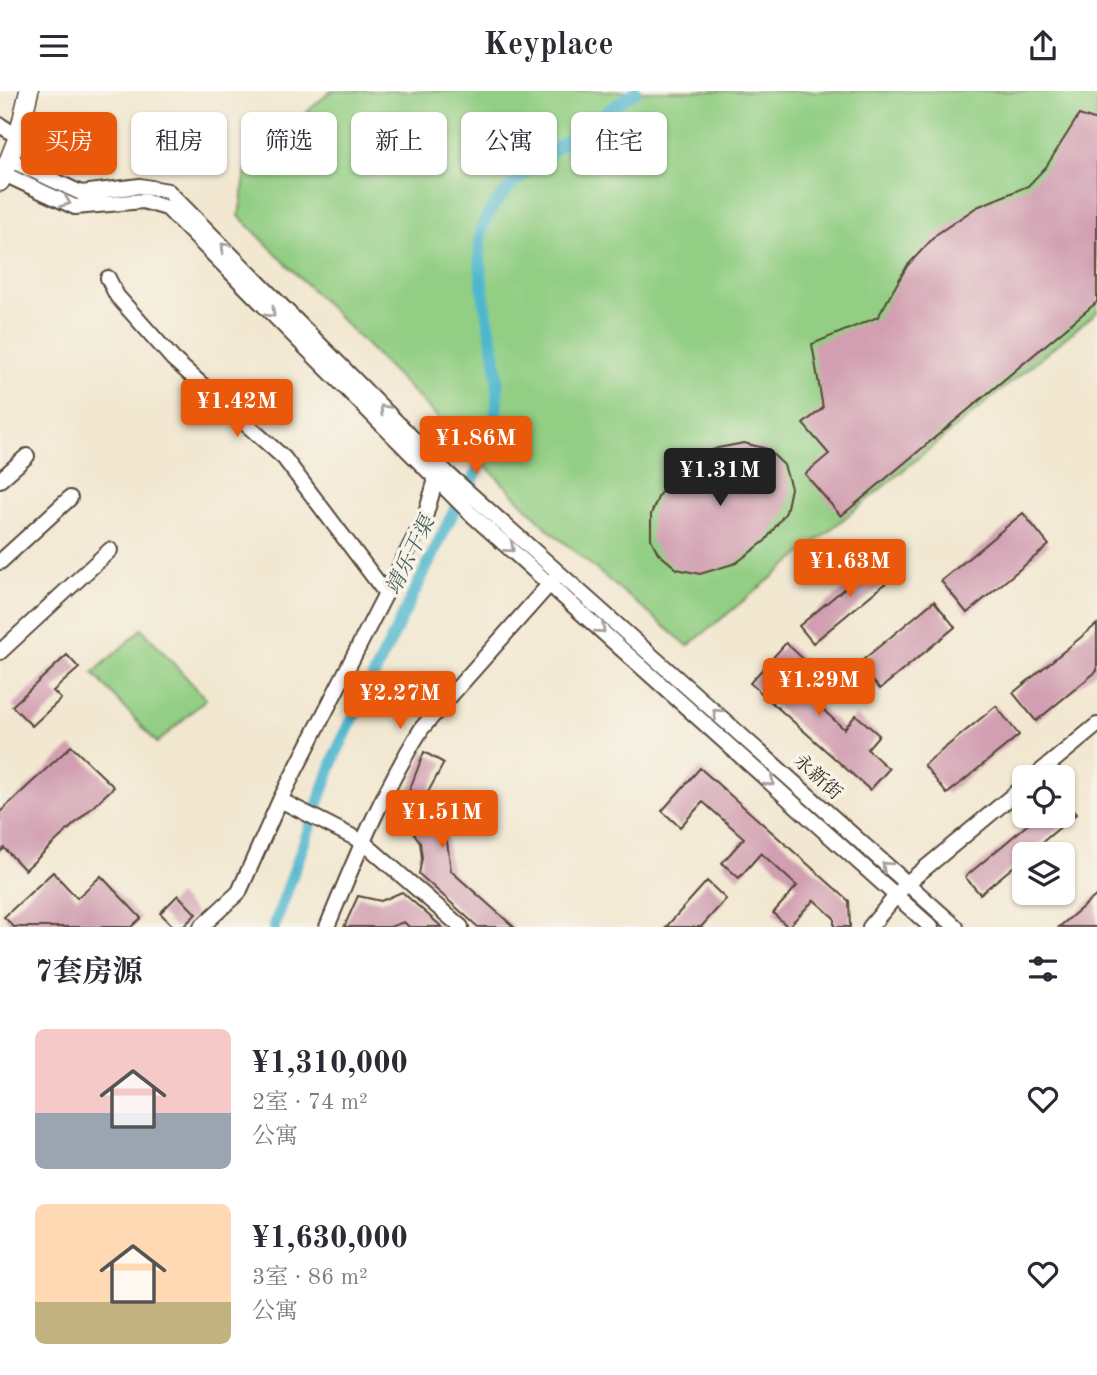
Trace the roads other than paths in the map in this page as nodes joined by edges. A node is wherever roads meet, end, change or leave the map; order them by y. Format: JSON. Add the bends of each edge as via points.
{"nodes":[{"id":1,"x":29,"y":91,"type":"edge"},
{"id":2,"x":0,"y":125,"type":"edge"},
{"id":3,"x":18,"y":137,"type":"junction"},
{"id":4,"x":5,"y":172,"type":"edge"},
{"id":5,"x":108,"y":278,"type":"dead end"},
{"id":6,"x":27,"y":456,"type":"dead end"},
{"id":7,"x":0,"y":480,"type":"edge"},
{"id":8,"x":443,"y":480,"type":"junction"},
{"id":9,"x":70,"y":498,"type":"dead end"},
{"id":10,"x":475,"y":507,"type":"junction"},
{"id":11,"x":110,"y":550,"type":"dead end"},
{"id":12,"x":0,"y":562,"type":"edge"},
{"id":13,"x":560,"y":572,"type":"junction"},
{"id":14,"x":550,"y":583,"type":"junction"},
{"id":15,"x":385,"y":592,"type":"junction"},
{"id":16,"x":0,"y":652,"type":"edge"},
{"id":17,"x":1097,"y":725,"type":"edge"},
{"id":18,"x":1049,"y":765,"type":"edge"},
{"id":19,"x":1012,"y":796,"type":"edge"},
{"id":20,"x":280,"y":800,"type":"junction"},
{"id":21,"x":363,"y":842,"type":"junction"},
{"id":22,"x":906,"y":884,"type":"junction"},
{"id":23,"x":896,"y":896,"type":"junction"},
{"id":24,"x":201,"y":927,"type":"edge"},
{"id":25,"x":327,"y":927,"type":"edge"},
{"id":26,"x":461,"y":927,"type":"edge"},
{"id":27,"x":870,"y":927,"type":"edge"},
{"id":28,"x":931,"y":927,"type":"edge"},
{"id":29,"x":956,"y":927,"type":"edge"}],
"edges":[{"from":1,"to":3,"type":"main road"},
{"from":2,"to":3,"type":"street"},
{"from":3,"to":4,"type":"main road"},
{"from":4,"to":8,"type":"street","via":[[75,207],[143,201],[167,208]]},
{"from":5,"to":15,"type":"street","via":[[117,296],[173,359],[284,458]]},
{"from":6,"to":7,"type":"street"},
{"from":8,"to":10,"type":"street"},
{"from":8,"to":15,"type":"street"},
{"from":9,"to":12,"type":"street"},
{"from":10,"to":13,"type":"street","name":"永新街"},
{"from":10,"to":14,"type":"street","name":"永新街","one_way":true},
{"from":11,"to":16,"type":"street"},
{"from":13,"to":14,"type":"street"},
{"from":22,"to":13,"type":"street","name":"永新街","one_way":true},
{"from":14,"to":21,"type":"street","via":[[422,728]]},
{"from":14,"to":23,"type":"street","name":"永新街","one_way":true},
{"from":15,"to":20,"type":"street"},
{"from":17,"to":18,"type":"street"},
{"from":19,"to":22,"type":"street"},
{"from":20,"to":21,"type":"street"},
{"from":20,"to":24,"type":"street","via":[[239,891]]},
{"from":21,"to":25,"type":"street"},
{"from":21,"to":26,"type":"street"},
{"from":22,"to":23,"type":"street"},
{"from":22,"to":29,"type":"street","name":"永新街"},
{"from":23,"to":27,"type":"street"},
{"from":23,"to":28,"type":"street","name":"永新街"}]}
